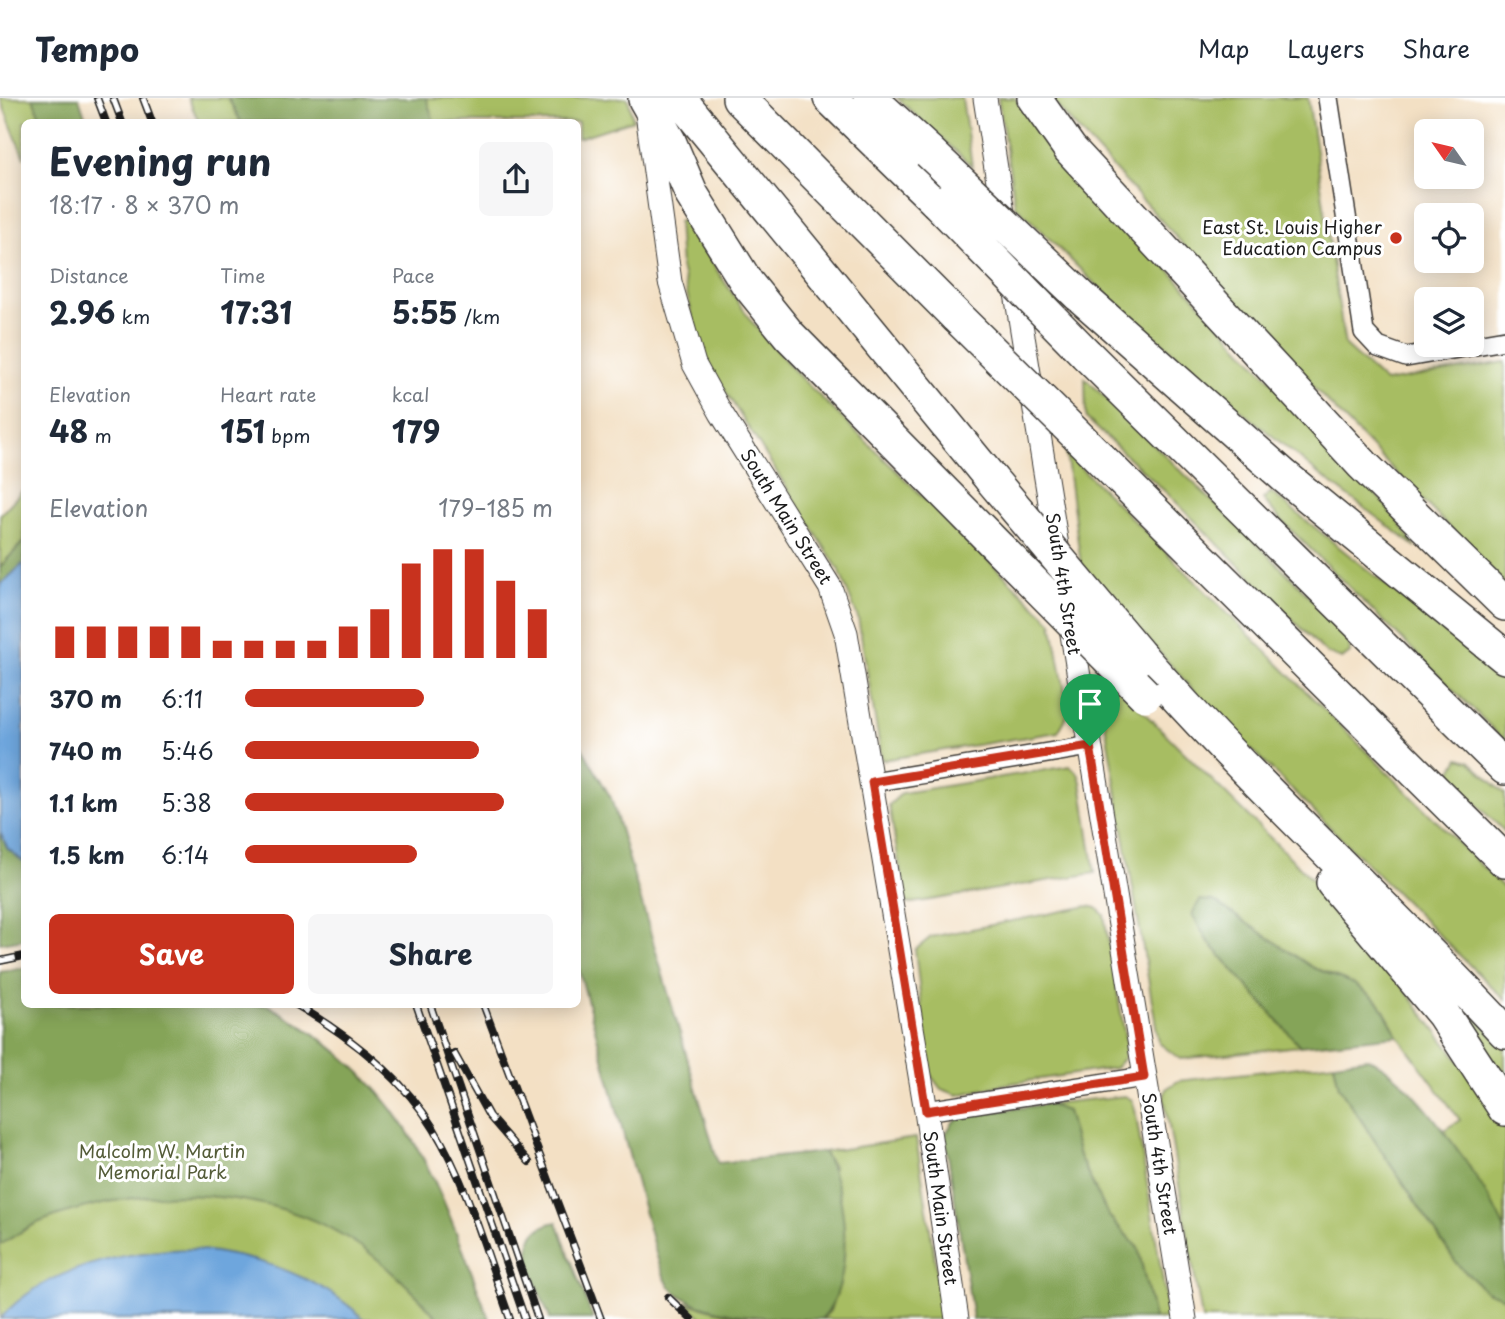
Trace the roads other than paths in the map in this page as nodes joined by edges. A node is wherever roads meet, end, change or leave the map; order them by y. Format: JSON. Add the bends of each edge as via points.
{"nodes":[{"id":1,"x":679,"y":98,"type":"edge"},
{"id":2,"x":739,"y":98,"type":"edge"},
{"id":3,"x":830,"y":98,"type":"edge"},
{"id":4,"x":870,"y":98,"type":"edge"},
{"id":5,"x":985,"y":98,"type":"edge"},
{"id":6,"x":1034,"y":98,"type":"edge"},
{"id":7,"x":1328,"y":98,"type":"edge"},
{"id":8,"x":645,"y":99,"type":"edge"},
{"id":9,"x":1505,"y":340,"type":"edge"},
{"id":10,"x":1505,"y":604,"type":"edge"},
{"id":11,"x":1505,"y":657,"type":"edge"},
{"id":12,"x":1204,"y":728,"type":"junction"},
{"id":13,"x":1090,"y":746,"type":"junction"},
{"id":14,"x":1505,"y":768,"type":"edge"},
{"id":15,"x":872,"y":782,"type":"junction"},
{"id":16,"x":1505,"y":861,"type":"edge"},
{"id":17,"x":1366,"y":904,"type":"junction"},
{"id":18,"x":1505,"y":1032,"type":"edge"},
{"id":19,"x":1144,"y":1077,"type":"junction"},
{"id":20,"x":1505,"y":1109,"type":"edge"},
{"id":21,"x":926,"y":1111,"type":"junction"},
{"id":22,"x":957,"y":1319,"type":"edge"},
{"id":23,"x":1185,"y":1319,"type":"edge"}],
"edges":[{"from":1,"to":12,"type":"highway","bridge":true,"via":[[991,479]]},
{"from":2,"to":16,"type":"highway","bridge":true},
{"from":3,"to":14,"type":"highway","bridge":true},
{"from":4,"to":11,"type":"highway","bridge":true,"via":[[1078,294],[1284,476]]},
{"from":5,"to":13,"type":"street","name":"South 4th Street"},
{"from":6,"to":10,"type":"highway","via":[[1070,149],[1354,455]]},
{"from":7,"to":9,"type":"street","via":[[1364,332],[1378,347],[1406,357]]},
{"from":8,"to":12,"type":"highway","bridge":true,"via":[[692,195],[747,283],[789,335],[1145,695],[1166,712]]},
{"from":8,"to":15,"type":"street","name":"South Main Street","via":[[670,282],[682,328],[694,364],[721,413],[830,587],[846,633]]},
{"from":12,"to":17,"type":"highway","via":[[1304,826],[1316,857]]},
{"from":13,"to":15,"type":"street"},
{"from":13,"to":19,"type":"street","name":"South 4th Street"},
{"from":15,"to":21,"type":"street","name":"South Main Street"},
{"from":17,"to":18,"type":"highway"},
{"from":17,"to":20,"type":"highway"},
{"from":19,"to":21,"type":"street"},
{"from":19,"to":23,"type":"street","name":"South 4th Street"},
{"from":21,"to":22,"type":"street","name":"South Main Street"}]}
